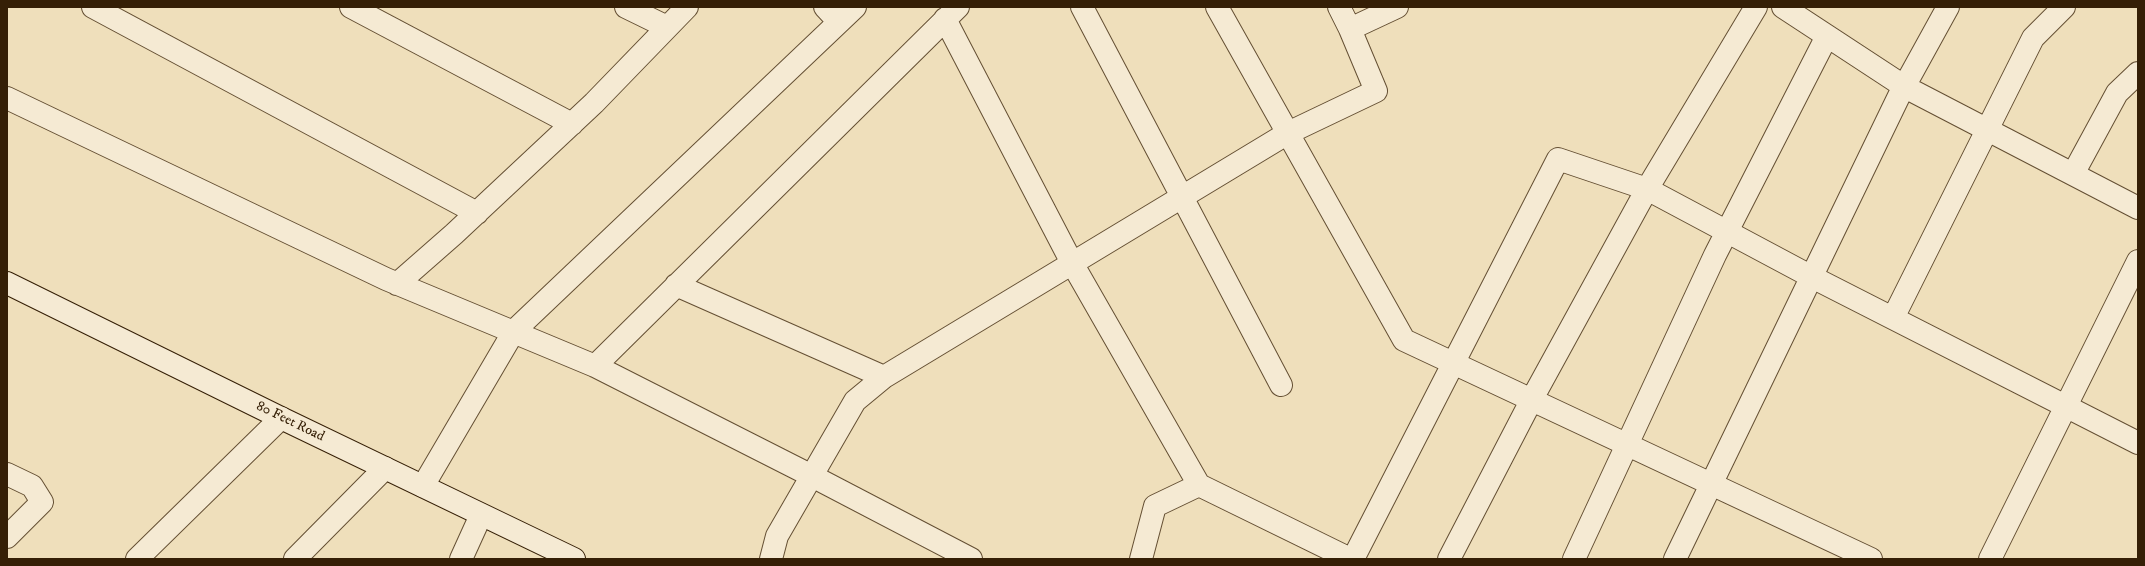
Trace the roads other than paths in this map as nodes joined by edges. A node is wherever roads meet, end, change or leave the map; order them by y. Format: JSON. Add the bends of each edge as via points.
{"nodes":[{"id":1,"x":93,"y":7,"type":"edge"},
{"id":2,"x":351,"y":7,"type":"edge"},
{"id":3,"x":626,"y":7,"type":"edge"},
{"id":4,"x":687,"y":7,"type":"edge"},
{"id":5,"x":855,"y":7,"type":"edge"},
{"id":6,"x":1082,"y":7,"type":"edge"},
{"id":7,"x":1217,"y":7,"type":"edge"},
{"id":8,"x":1339,"y":7,"type":"edge"},
{"id":9,"x":1397,"y":7,"type":"edge"},
{"id":10,"x":1756,"y":7,"type":"edge"},
{"id":11,"x":1783,"y":7,"type":"edge"},
{"id":12,"x":1948,"y":7,"type":"edge"},
{"id":13,"x":2064,"y":7,"type":"edge"},
{"id":14,"x":951,"y":13,"type":"edge"},
{"id":15,"x":832,"y":14,"type":"edge"},
{"id":16,"x":667,"y":27,"type":"junction"},
{"id":17,"x":1350,"y":30,"type":"junction"},
{"id":18,"x":1827,"y":36,"type":"junction"},
{"id":19,"x":2138,"y":73,"type":"edge"},
{"id":20,"x":1905,"y":87,"type":"junction"},
{"id":21,"x":7,"y":98,"type":"edge"},
{"id":22,"x":572,"y":124,"type":"junction"},
{"id":23,"x":1987,"y":130,"type":"junction"},
{"id":24,"x":1288,"y":133,"type":"junction"},
{"id":25,"x":2073,"y":174,"type":"junction"},
{"id":26,"x":1647,"y":189,"type":"junction"},
{"id":27,"x":1182,"y":196,"type":"junction"},
{"id":28,"x":2138,"y":208,"type":"edge"},
{"id":29,"x":477,"y":213,"type":"junction"},
{"id":30,"x":1727,"y":230,"type":"junction"},
{"id":31,"x":2138,"y":261,"type":"edge"},
{"id":32,"x":1072,"y":263,"type":"junction"},
{"id":33,"x":1812,"y":277,"type":"junction"},
{"id":34,"x":7,"y":283,"type":"edge"},
{"id":35,"x":397,"y":284,"type":"junction"},
{"id":36,"x":676,"y":285,"type":"junction"},
{"id":37,"x":1893,"y":318,"type":"junction"},
{"id":38,"x":514,"y":331,"type":"junction"},
{"id":39,"x":1454,"y":362,"type":"junction"},
{"id":40,"x":595,"y":366,"type":"junction"},
{"id":41,"x":884,"y":377,"type":"junction"},
{"id":42,"x":1281,"y":385,"type":"dead end"},
{"id":43,"x":1532,"y":399,"type":"junction"},
{"id":44,"x":2066,"y":406,"type":"junction"},
{"id":45,"x":281,"y":418,"type":"junction"},
{"id":46,"x":2138,"y":443,"type":"edge"},
{"id":47,"x":1627,"y":444,"type":"junction"},
{"id":48,"x":385,"y":468,"type":"junction"},
{"id":49,"x":7,"y":474,"type":"edge"},
{"id":50,"x":812,"y":476,"type":"junction"},
{"id":51,"x":1712,"y":484,"type":"junction"},
{"id":52,"x":1198,"y":485,"type":"junction"},
{"id":53,"x":423,"y":486,"type":"junction"},
{"id":54,"x":481,"y":515,"type":"junction"},
{"id":55,"x":7,"y":537,"type":"edge"},
{"id":56,"x":137,"y":559,"type":"edge"},
{"id":57,"x":296,"y":559,"type":"edge"},
{"id":58,"x":461,"y":559,"type":"edge"},
{"id":59,"x":574,"y":559,"type":"edge"},
{"id":60,"x":771,"y":559,"type":"edge"},
{"id":61,"x":970,"y":559,"type":"edge"},
{"id":62,"x":1141,"y":559,"type":"edge"},
{"id":63,"x":1351,"y":559,"type":"edge"},
{"id":64,"x":1449,"y":559,"type":"edge"},
{"id":65,"x":1574,"y":559,"type":"edge"},
{"id":66,"x":1675,"y":559,"type":"edge"},
{"id":67,"x":1871,"y":559,"type":"edge"},
{"id":68,"x":1990,"y":559,"type":"edge"}],
"edges":[{"from":1,"to":29,"type":"street"},
{"from":2,"to":22,"type":"street"},
{"from":3,"to":16,"type":"street"},
{"from":4,"to":16,"type":"street"},
{"from":5,"to":15,"type":"street"},
{"from":6,"to":27,"type":"street"},
{"from":7,"to":24,"type":"street"},
{"from":8,"to":17,"type":"street"},
{"from":9,"to":17,"type":"street"},
{"from":10,"to":26,"type":"street"},
{"from":11,"to":18,"type":"street"},
{"from":12,"to":20,"type":"street"},
{"from":13,"to":23,"type":"street","via":[[2033,38]]},
{"from":14,"to":32,"type":"street"},
{"from":14,"to":36,"type":"street"},
{"from":15,"to":38,"type":"street"},
{"from":16,"to":22,"type":"street"},
{"from":17,"to":24,"type":"street","via":[[1376,91]]},
{"from":18,"to":20,"type":"street"},
{"from":18,"to":30,"type":"street"},
{"from":19,"to":25,"type":"street","via":[[2117,93]]},
{"from":20,"to":23,"type":"street"},
{"from":20,"to":33,"type":"street"},
{"from":21,"to":35,"type":"street"},
{"from":22,"to":29,"type":"street"},
{"from":23,"to":25,"type":"street"},
{"from":23,"to":37,"type":"street"},
{"from":24,"to":27,"type":"street"},
{"from":24,"to":39,"type":"street","via":[[1404,340]]},
{"from":25,"to":28,"type":"street"},
{"from":26,"to":30,"type":"street"},
{"from":26,"to":39,"type":"street","via":[[1558,159]]},
{"from":26,"to":43,"type":"street"},
{"from":27,"to":32,"type":"street"},
{"from":27,"to":42,"type":"street"},
{"from":29,"to":35,"type":"street"},
{"from":30,"to":33,"type":"street"},
{"from":30,"to":47,"type":"street"},
{"from":31,"to":44,"type":"street"},
{"from":32,"to":41,"type":"street"},
{"from":32,"to":52,"type":"street"},
{"from":33,"to":37,"type":"street"},
{"from":33,"to":51,"type":"street"},
{"from":34,"to":45,"type":"street","name":"80 Feet Road"},
{"from":35,"to":38,"type":"street"},
{"from":36,"to":40,"type":"street"},
{"from":36,"to":41,"type":"street"},
{"from":37,"to":44,"type":"street"},
{"from":38,"to":40,"type":"street"},
{"from":38,"to":53,"type":"street"},
{"from":39,"to":43,"type":"street"},
{"from":39,"to":63,"type":"street"},
{"from":40,"to":50,"type":"street"},
{"from":41,"to":50,"type":"street","via":[[855,402]]},
{"from":43,"to":47,"type":"street"},
{"from":43,"to":64,"type":"street"},
{"from":44,"to":46,"type":"street"},
{"from":44,"to":68,"type":"street"},
{"from":45,"to":48,"type":"street","name":"80 Feet Road"},
{"from":45,"to":56,"type":"street"},
{"from":47,"to":51,"type":"street"},
{"from":47,"to":65,"type":"street"},
{"from":48,"to":53,"type":"street","name":"80 Feet Road"},
{"from":48,"to":57,"type":"street"},
{"from":49,"to":55,"type":"street","via":[[32,486],[42,502]]},
{"from":50,"to":60,"type":"street","via":[[777,536]]},
{"from":50,"to":61,"type":"street"},
{"from":51,"to":66,"type":"street"},
{"from":51,"to":67,"type":"street"},
{"from":52,"to":62,"type":"street","via":[[1155,506]]},
{"from":52,"to":63,"type":"street"},
{"from":53,"to":54,"type":"street","name":"80 Feet Road"},
{"from":54,"to":58,"type":"street"},
{"from":54,"to":59,"type":"street","name":"80 Feet Road"}]}
